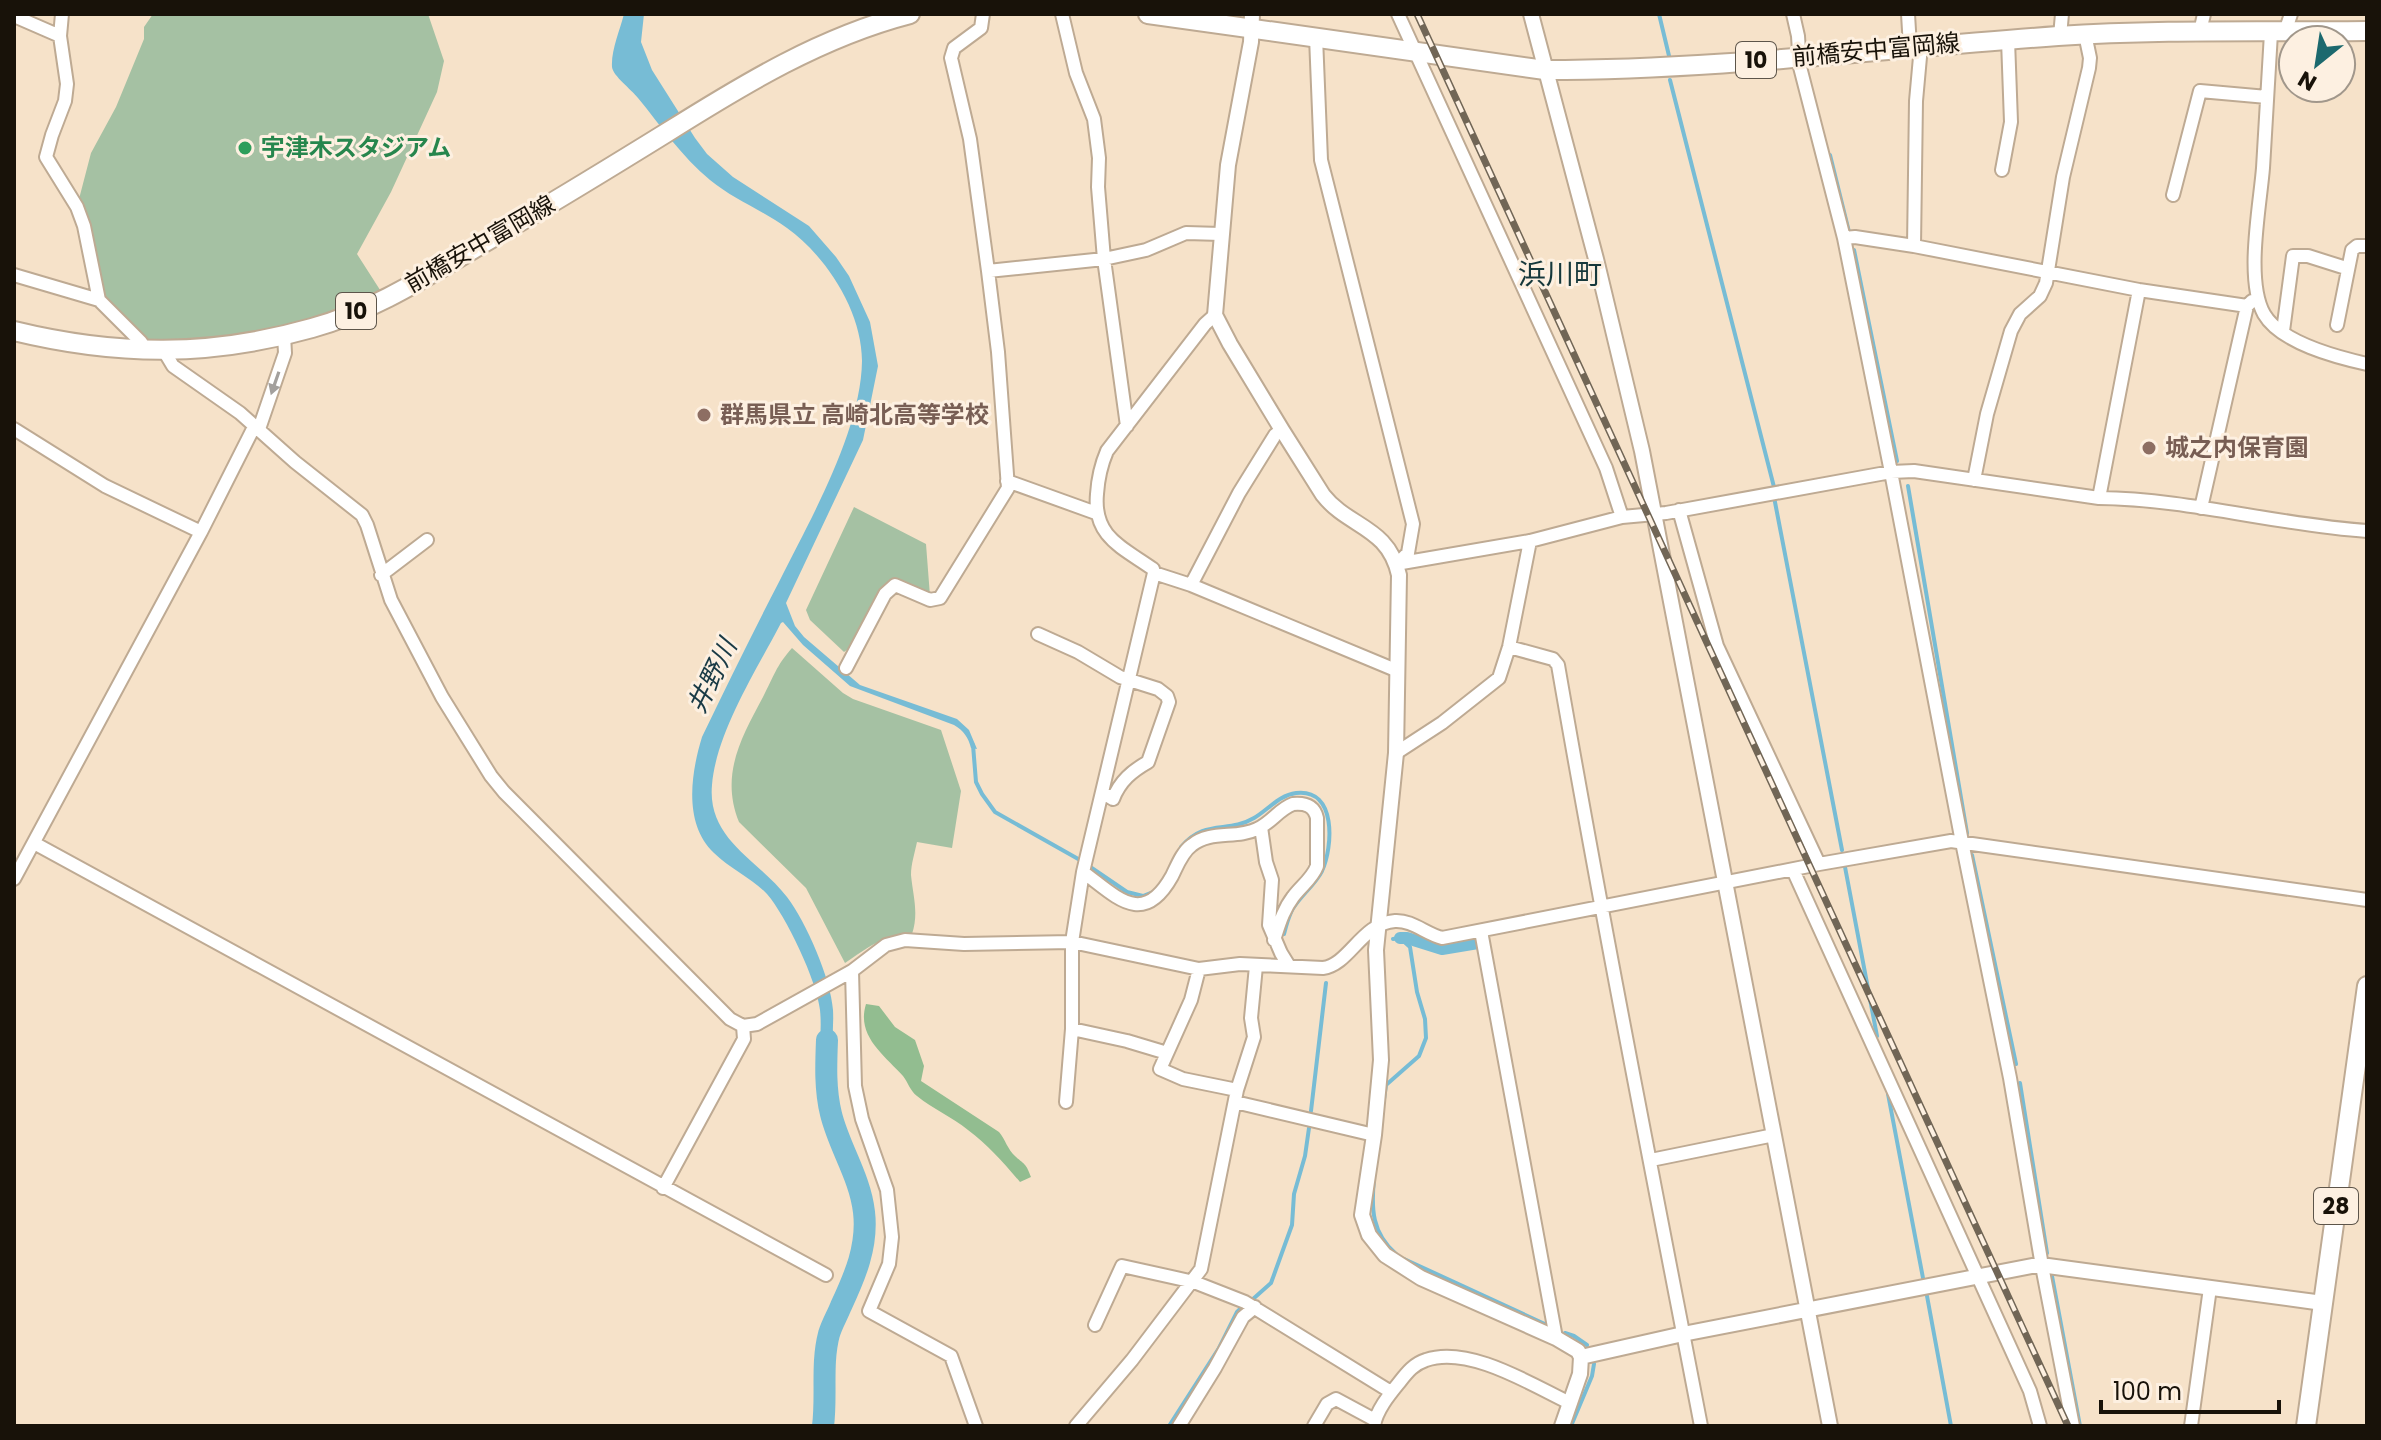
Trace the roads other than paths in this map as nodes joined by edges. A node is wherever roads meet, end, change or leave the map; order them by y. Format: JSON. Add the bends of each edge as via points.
{"nodes":[{"id":1,"x":62,"y":14,"type":"edge"},
{"id":2,"x":910,"y":14,"type":"edge"},
{"id":3,"x":983,"y":14,"type":"edge"},
{"id":4,"x":1062,"y":14,"type":"edge"},
{"id":5,"x":1148,"y":14,"type":"edge"},
{"id":6,"x":1398,"y":14,"type":"edge"},
{"id":7,"x":1531,"y":14,"type":"edge"},
{"id":8,"x":1793,"y":14,"type":"edge"},
{"id":9,"x":1908,"y":14,"type":"edge"},
{"id":10,"x":2062,"y":14,"type":"edge"},
{"id":11,"x":14,"y":16,"type":"edge"},
{"id":12,"x":1251,"y":21,"type":"edge"},
{"id":13,"x":2202,"y":23,"type":"edge"},
{"id":14,"x":2277,"y":26,"type":"edge"},
{"id":15,"x":2085,"y":34,"type":"junction"},
{"id":16,"x":60,"y":36,"type":"junction"},
{"id":17,"x":2060,"y":36,"type":"junction"},
{"id":18,"x":1316,"y":37,"type":"junction"},
{"id":19,"x":2008,"y":40,"type":"junction"},
{"id":20,"x":1915,"y":47,"type":"junction"},
{"id":21,"x":2277,"y":50,"type":"edge"},
{"id":22,"x":1416,"y":52,"type":"junction"},
{"id":23,"x":1800,"y":56,"type":"junction"},
{"id":24,"x":1545,"y":70,"type":"junction"},
{"id":25,"x":2267,"y":97,"type":"junction"},
{"id":26,"x":2002,"y":170,"type":"dead end"},
{"id":27,"x":2173,"y":195,"type":"dead end"},
{"id":28,"x":1221,"y":234,"type":"junction"},
{"id":29,"x":1844,"y":238,"type":"junction"},
{"id":30,"x":1914,"y":246,"type":"junction"},
{"id":31,"x":2367,"y":246,"type":"edge"},
{"id":32,"x":1104,"y":259,"type":"junction"},
{"id":33,"x":2346,"y":268,"type":"junction"},
{"id":34,"x":988,"y":271,"type":"junction"},
{"id":35,"x":2048,"y":274,"type":"junction"},
{"id":36,"x":14,"y":275,"type":"edge"},
{"id":37,"x":2139,"y":290,"type":"junction"},
{"id":38,"x":2257,"y":296,"type":"junction"},
{"id":39,"x":99,"y":300,"type":"junction"},
{"id":40,"x":2247,"y":306,"type":"junction"},
{"id":41,"x":1215,"y":315,"type":"junction"},
{"id":42,"x":2337,"y":325,"type":"dead end"},
{"id":43,"x":14,"y":331,"type":"edge"},
{"id":44,"x":2283,"y":331,"type":"junction"},
{"id":45,"x":284,"y":335,"type":"junction"},
{"id":46,"x":155,"y":351,"type":"junction"},
{"id":47,"x":2367,"y":364,"type":"edge"},
{"id":48,"x":1127,"y":426,"type":"junction"},
{"id":49,"x":257,"y":427,"type":"junction"},
{"id":50,"x":14,"y":429,"type":"edge"},
{"id":51,"x":1282,"y":430,"type":"junction"},
{"id":52,"x":1891,"y":472,"type":"junction"},
{"id":53,"x":1974,"y":480,"type":"junction"},
{"id":54,"x":1007,"y":481,"type":"junction"},
{"id":55,"x":2099,"y":498,"type":"junction"},
{"id":56,"x":2201,"y":508,"type":"junction"},
{"id":57,"x":1679,"y":510,"type":"junction"},
{"id":58,"x":1096,"y":513,"type":"junction"},
{"id":59,"x":1655,"y":514,"type":"junction"},
{"id":60,"x":1622,"y":517,"type":"junction"},
{"id":61,"x":2367,"y":531,"type":"edge"},
{"id":62,"x":201,"y":532,"type":"junction"},
{"id":63,"x":427,"y":540,"type":"dead end"},
{"id":64,"x":1530,"y":541,"type":"junction"},
{"id":65,"x":1396,"y":564,"type":"junction"},
{"id":66,"x":1154,"y":573,"type":"junction"},
{"id":67,"x":381,"y":575,"type":"junction"},
{"id":68,"x":1191,"y":585,"type":"junction"},
{"id":69,"x":1038,"y":634,"type":"dead end"},
{"id":70,"x":1509,"y":647,"type":"junction"},
{"id":71,"x":841,"y":665,"type":"dead end"},
{"id":72,"x":1398,"y":671,"type":"junction"},
{"id":73,"x":1128,"y":679,"type":"junction"},
{"id":74,"x":1396,"y":753,"type":"junction"},
{"id":75,"x":1103,"y":793,"type":"junction"},
{"id":76,"x":1261,"y":827,"type":"junction"},
{"id":77,"x":1962,"y":842,"type":"junction"},
{"id":78,"x":34,"y":843,"type":"junction"},
{"id":79,"x":1819,"y":864,"type":"junction"},
{"id":80,"x":1085,"y":866,"type":"junction"},
{"id":81,"x":1793,"y":870,"type":"junction"},
{"id":82,"x":14,"y":879,"type":"edge"},
{"id":83,"x":1725,"y":883,"type":"junction"},
{"id":84,"x":2367,"y":900,"type":"edge"},
{"id":85,"x":1600,"y":907,"type":"junction"},
{"id":86,"x":1377,"y":925,"type":"junction"},
{"id":87,"x":1481,"y":931,"type":"junction"},
{"id":88,"x":1274,"y":940,"type":"junction"},
{"id":89,"x":1072,"y":942,"type":"junction"},
{"id":90,"x":1256,"y":966,"type":"junction"},
{"id":91,"x":1289,"y":966,"type":"junction"},
{"id":92,"x":1199,"y":969,"type":"junction"},
{"id":93,"x":852,"y":971,"type":"junction"},
{"id":94,"x":2367,"y":986,"type":"edge"},
{"id":95,"x":743,"y":1026,"type":"junction"},
{"id":96,"x":1072,"y":1029,"type":"junction"},
{"id":97,"x":1167,"y":1053,"type":"junction"},
{"id":98,"x":1236,"y":1096,"type":"junction"},
{"id":99,"x":1066,"y":1102,"type":"dead end"},
{"id":100,"x":1374,"y":1135,"type":"junction"},
{"id":101,"x":1774,"y":1135,"type":"junction"},
{"id":102,"x":1651,"y":1160,"type":"junction"},
{"id":103,"x":663,"y":1188,"type":"junction"},
{"id":104,"x":2042,"y":1266,"type":"junction"},
{"id":105,"x":826,"y":1275,"type":"dead end"},
{"id":106,"x":1979,"y":1277,"type":"junction"},
{"id":107,"x":1194,"y":1282,"type":"junction"},
{"id":108,"x":2210,"y":1288,"type":"junction"},
{"id":109,"x":2323,"y":1303,"type":"junction"},
{"id":110,"x":1255,"y":1307,"type":"junction"},
{"id":111,"x":1807,"y":1310,"type":"junction"},
{"id":112,"x":1095,"y":1325,"type":"dead end"},
{"id":113,"x":1683,"y":1334,"type":"junction"},
{"id":114,"x":1556,"y":1338,"type":"junction"},
{"id":115,"x":1581,"y":1357,"type":"junction"},
{"id":116,"x":1391,"y":1392,"type":"junction"},
{"id":117,"x":1570,"y":1403,"type":"junction"},
{"id":118,"x":1182,"y":1422,"type":"edge"},
{"id":119,"x":1374,"y":1423,"type":"edge"},
{"id":120,"x":976,"y":1426,"type":"edge"},
{"id":121,"x":1076,"y":1426,"type":"edge"},
{"id":122,"x":1196,"y":1426,"type":"edge"},
{"id":123,"x":1314,"y":1426,"type":"edge"},
{"id":124,"x":1562,"y":1426,"type":"edge"},
{"id":125,"x":1701,"y":1426,"type":"edge"},
{"id":126,"x":1830,"y":1426,"type":"edge"},
{"id":127,"x":2040,"y":1426,"type":"edge"},
{"id":128,"x":2073,"y":1426,"type":"edge"},
{"id":129,"x":2191,"y":1426,"type":"edge"},
{"id":130,"x":2306,"y":1426,"type":"edge"}],
"edges":[{"from":1,"to":16,"type":"street"},
{"from":2,"to":45,"type":"main road","name":"前橋安中富岡線","number":"10","via":[[830,41],[760,76],[397,292],[314,328]]},
{"from":3,"to":34,"type":"street","via":[[981,28],[954,48],[951,58],[970,139]]},
{"from":4,"to":32,"type":"street","via":[[1094,119]]},
{"from":5,"to":12,"type":"main road","name":"前橋安中富岡線","number":"10"},
{"from":6,"to":22,"type":"street"},
{"from":7,"to":24,"type":"street"},
{"from":8,"to":23,"type":"street"},
{"from":9,"to":20,"type":"street"},
{"from":10,"to":17,"type":"street"},
{"from":11,"to":16,"type":"street"},
{"from":12,"to":18,"type":"main road","name":"前橋安中富岡線","number":"10"},
{"from":12,"to":28,"type":"street"},
{"from":13,"to":14,"type":"main road","name":"前橋安中富岡線","number":"10"},
{"from":13,"to":15,"type":"main road","name":"前橋安中富岡線","number":"10"},
{"from":15,"to":17,"type":"main road","name":"前橋安中富岡線","number":"10"},
{"from":15,"to":35,"type":"street","via":[[2089,68],[2063,177]]},
{"from":16,"to":39,"type":"street","via":[[67,84],[46,157],[77,207]]},
{"from":17,"to":19,"type":"main road","name":"前橋安中富岡線","number":"10"},
{"from":18,"to":22,"type":"main road","name":"前橋安中富岡線","number":"10"},
{"from":18,"to":65,"type":"street","via":[[1321,160],[1413,524],[1408,553]]},
{"from":19,"to":20,"type":"main road","name":"前橋安中富岡線","number":"10"},
{"from":19,"to":26,"type":"street","via":[[2011,122]]},
{"from":20,"to":23,"type":"main road","name":"前橋安中富岡線","number":"10"},
{"from":20,"to":30,"type":"street"},
{"from":21,"to":25,"type":"street"},
{"from":22,"to":24,"type":"main road","name":"前橋安中富岡線","number":"10"},
{"from":22,"to":60,"type":"street","via":[[1606,468]]},
{"from":23,"to":24,"type":"main road","name":"前橋安中富岡線","number":"10"},
{"from":23,"to":29,"type":"street"},
{"from":24,"to":59,"type":"street","via":[[1596,259]]},
{"from":25,"to":27,"type":"street","via":[[2200,91]]},
{"from":25,"to":38,"type":"street","via":[[2257,213]]},
{"from":28,"to":32,"type":"street","via":[[1186,233],[1146,250]]},
{"from":28,"to":41,"type":"street"},
{"from":29,"to":30,"type":"street"},
{"from":29,"to":52,"type":"street"},
{"from":30,"to":35,"type":"street"},
{"from":31,"to":33,"type":"street","via":[[2352,250]]},
{"from":32,"to":34,"type":"street"},
{"from":32,"to":48,"type":"street"},
{"from":33,"to":42,"type":"street"},
{"from":33,"to":44,"type":"street","via":[[2293,256]]},
{"from":34,"to":54,"type":"street"},
{"from":35,"to":37,"type":"street"},
{"from":35,"to":53,"type":"street","via":[[2040,296],[2011,331]]},
{"from":36,"to":39,"type":"street"},
{"from":37,"to":40,"type":"street"},
{"from":37,"to":55,"type":"street"},
{"from":38,"to":40,"type":"street"},
{"from":38,"to":44,"type":"street","via":[[2265,314]]},
{"from":39,"to":46,"type":"street"},
{"from":40,"to":56,"type":"street"},
{"from":41,"to":48,"type":"street"},
{"from":41,"to":51,"type":"street"},
{"from":43,"to":46,"type":"main road","name":"前橋安中富岡線","number":"10","via":[[68,344]]},
{"from":44,"to":47,"type":"street","via":[[2305,345]]},
{"from":45,"to":46,"type":"main road","name":"前橋安中富岡線","number":"10","via":[[233,346]]},
{"from":45,"to":49,"type":"street","one_way":true,"via":[[285,353]]},
{"from":46,"to":49,"type":"street"},
{"from":48,"to":58,"type":"street","via":[[1102,462]]},
{"from":49,"to":62,"type":"street"},
{"from":49,"to":67,"type":"street","via":[[362,515]]},
{"from":50,"to":62,"type":"street","via":[[105,486]]},
{"from":51,"to":65,"type":"street","via":[[1330,503],[1381,538]]},
{"from":51,"to":68,"type":"street","via":[[1239,493]]},
{"from":52,"to":53,"type":"street"},
{"from":52,"to":57,"type":"street"},
{"from":52,"to":77,"type":"street"},
{"from":53,"to":55,"type":"street"},
{"from":54,"to":58,"type":"street"},
{"from":54,"to":71,"type":"street","via":[[1005,494],[940,598],[930,600],[891,586]]},
{"from":55,"to":56,"type":"street"},
{"from":56,"to":61,"type":"street","via":[[2316,528]]},
{"from":57,"to":59,"type":"street"},
{"from":57,"to":79,"type":"street","via":[[1717,646]]},
{"from":58,"to":66,"type":"street","via":[[1103,530]]},
{"from":59,"to":60,"type":"street"},
{"from":59,"to":83,"type":"street"},
{"from":60,"to":64,"type":"street"},
{"from":62,"to":78,"type":"street"},
{"from":63,"to":67,"type":"street"},
{"from":64,"to":65,"type":"street"},
{"from":64,"to":70,"type":"street"},
{"from":65,"to":72,"type":"street"},
{"from":66,"to":68,"type":"street"},
{"from":66,"to":73,"type":"street"},
{"from":67,"to":95,"type":"street","via":[[442,697],[491,776],[730,1019]]},
{"from":68,"to":72,"type":"street"},
{"from":69,"to":73,"type":"street"},
{"from":70,"to":74,"type":"street","via":[[1499,678]]},
{"from":70,"to":85,"type":"street","via":[[1558,665]]},
{"from":72,"to":74,"type":"street"},
{"from":73,"to":75,"type":"street"},
{"from":73,"to":75,"type":"street","via":[[1158,689],[1169,702],[1148,762],[1124,779],[1113,799]]},
{"from":74,"to":86,"type":"street"},
{"from":75,"to":80,"type":"street"},
{"from":76,"to":80,"type":"street","via":[[1192,845],[1163,893],[1143,904],[1124,901]]},
{"from":76,"to":88,"type":"street","via":[[1272,880],[1268,917]]},
{"from":76,"to":88,"type":"street","via":[[1293,804],[1309,806],[1317,818],[1317,866],[1293,896]]},
{"from":77,"to":79,"type":"street"},
{"from":77,"to":84,"type":"street"},
{"from":77,"to":104,"type":"street"},
{"from":78,"to":82,"type":"street"},
{"from":78,"to":103,"type":"street"},
{"from":79,"to":81,"type":"street"},
{"from":80,"to":89,"type":"street"},
{"from":81,"to":83,"type":"street"},
{"from":81,"to":106,"type":"street"},
{"from":83,"to":85,"type":"street"},
{"from":83,"to":101,"type":"street"},
{"from":85,"to":87,"type":"street"},
{"from":85,"to":102,"type":"street"},
{"from":86,"to":87,"type":"street","via":[[1397,921],[1442,938]]},
{"from":86,"to":91,"type":"street","via":[[1330,967]]},
{"from":86,"to":100,"type":"street","via":[[1381,1060]]},
{"from":87,"to":114,"type":"street"},
{"from":88,"to":91,"type":"street"},
{"from":89,"to":92,"type":"street"},
{"from":89,"to":93,"type":"street","via":[[905,940],[886,945]]},
{"from":89,"to":96,"type":"street"},
{"from":90,"to":91,"type":"street"},
{"from":90,"to":92,"type":"street"},
{"from":90,"to":98,"type":"street","via":[[1254,1037]]},
{"from":92,"to":97,"type":"street"},
{"from":93,"to":95,"type":"street","via":[[757,1024]]},
{"from":93,"to":120,"type":"street","via":[[855,1086],[887,1190],[892,1237],[889,1264],[869,1311],[951,1356]]},
{"from":94,"to":109,"type":"main road","number":"28"},
{"from":95,"to":103,"type":"street","via":[[744,1039]]},
{"from":96,"to":97,"type":"street"},
{"from":96,"to":99,"type":"street"},
{"from":97,"to":98,"type":"street","via":[[1160,1069]]},
{"from":98,"to":100,"type":"street"},
{"from":98,"to":107,"type":"street"},
{"from":100,"to":114,"type":"street","via":[[1362,1215],[1385,1255],[1421,1278]]},
{"from":101,"to":102,"type":"street"},
{"from":101,"to":111,"type":"street"},
{"from":102,"to":113,"type":"street"},
{"from":103,"to":105,"type":"street"},
{"from":104,"to":106,"type":"street"},
{"from":104,"to":108,"type":"street"},
{"from":104,"to":128,"type":"street"},
{"from":106,"to":111,"type":"street"},
{"from":106,"to":127,"type":"street","via":[[2030,1391]]},
{"from":107,"to":110,"type":"street"},
{"from":107,"to":112,"type":"street","via":[[1122,1266]]},
{"from":107,"to":121,"type":"street"},
{"from":108,"to":109,"type":"street"},
{"from":108,"to":129,"type":"street"},
{"from":109,"to":130,"type":"main road","number":"28"},
{"from":110,"to":116,"type":"street"},
{"from":110,"to":118,"type":"street","via":[[1240,1322]]},
{"from":111,"to":113,"type":"street"},
{"from":111,"to":126,"type":"street"},
{"from":113,"to":115,"type":"street"},
{"from":113,"to":125,"type":"street"},
{"from":114,"to":115,"type":"street"},
{"from":115,"to":117,"type":"street"},
{"from":116,"to":117,"type":"street","via":[[1427,1359],[1463,1358]]},
{"from":116,"to":119,"type":"street"},
{"from":117,"to":124,"type":"street"},
{"from":118,"to":122,"type":"street"},
{"from":119,"to":123,"type":"street","via":[[1336,1399]]}]}
